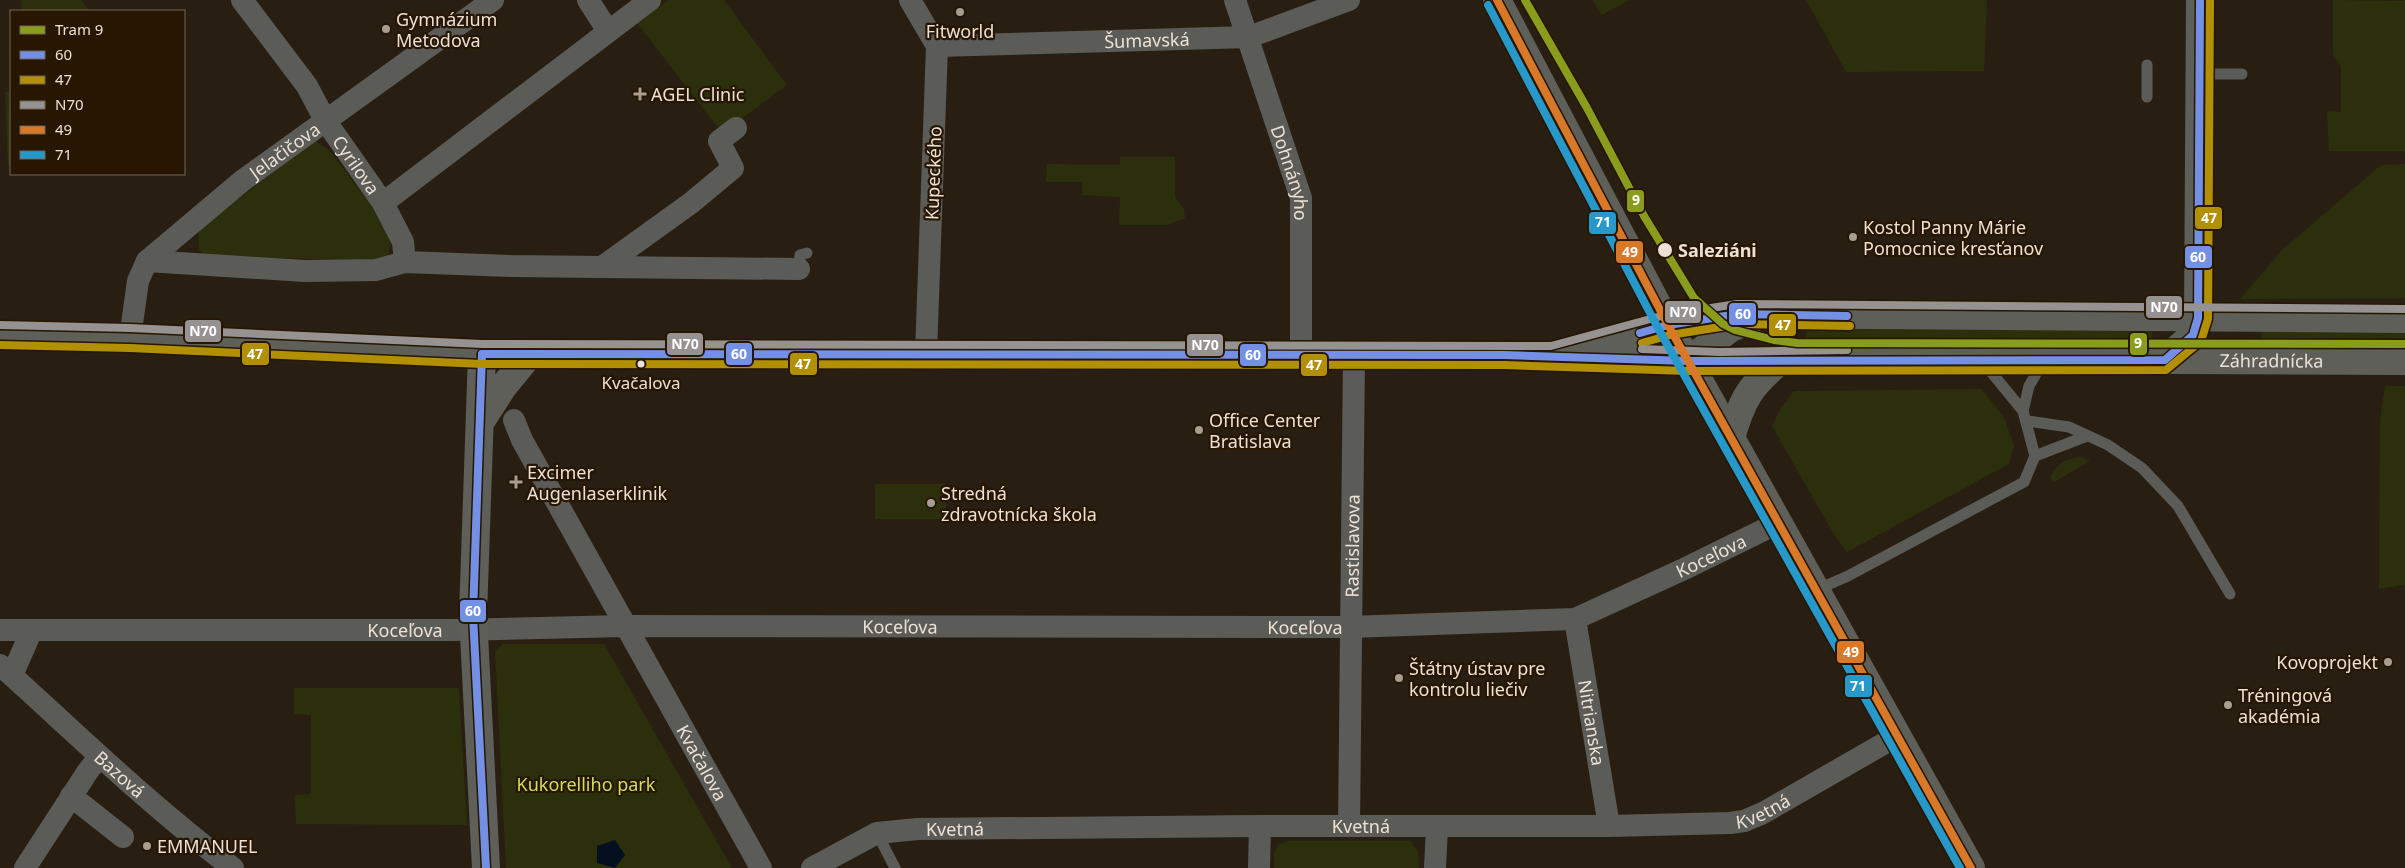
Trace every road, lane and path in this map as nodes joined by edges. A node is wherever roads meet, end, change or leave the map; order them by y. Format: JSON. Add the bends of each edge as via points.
{"nodes":[{"id":1,"x":242,"y":0,"type":"edge"},
{"id":2,"x":492,"y":0,"type":"edge"},
{"id":3,"x":588,"y":0,"type":"edge"},
{"id":4,"x":650,"y":0,"type":"edge"},
{"id":5,"x":910,"y":0,"type":"edge"},
{"id":6,"x":1235,"y":0,"type":"edge"},
{"id":7,"x":1349,"y":0,"type":"edge"},
{"id":8,"x":1497,"y":0,"type":"edge"},
{"id":9,"x":2200,"y":0,"type":"edge"},
{"id":10,"x":608,"y":31,"type":"junction"},
{"id":11,"x":1248,"y":37,"type":"junction"},
{"id":12,"x":937,"y":46,"type":"junction"},
{"id":13,"x":2147,"y":65,"type":"dead end"},
{"id":14,"x":2200,"y":74,"type":"junction"},
{"id":15,"x":2242,"y":74,"type":"dead end"},
{"id":16,"x":2147,"y":97,"type":"dead end"},
{"id":17,"x":325,"y":120,"type":"junction"},
{"id":18,"x":736,"y":128,"type":"dead end"},
{"id":19,"x":384,"y":203,"type":"junction"},
{"id":20,"x":147,"y":261,"type":"junction"},
{"id":21,"x":803,"y":261,"type":"dead end"},
{"id":22,"x":405,"y":262,"type":"junction"},
{"id":23,"x":602,"y":267,"type":"junction"},
{"id":24,"x":1768,"y":316,"type":"junction"},
{"id":25,"x":2198,"y":318,"type":"junction"},
{"id":26,"x":2405,"y":319,"type":"edge"},
{"id":27,"x":1668,"y":325,"type":"junction"},
{"id":28,"x":0,"y":335,"type":"edge"},
{"id":29,"x":130,"y":338,"type":"junction"},
{"id":30,"x":482,"y":354,"type":"junction"},
{"id":31,"x":530,"y":354,"type":"junction"},
{"id":32,"x":926,"y":354,"type":"junction"},
{"id":33,"x":1354,"y":354,"type":"junction"},
{"id":34,"x":1301,"y":355,"type":"junction"},
{"id":35,"x":1552,"y":356,"type":"junction"},
{"id":36,"x":1980,"y":359,"type":"junction"},
{"id":37,"x":2044,"y":359,"type":"junction"},
{"id":38,"x":1781,"y":360,"type":"junction"},
{"id":39,"x":2166,"y":360,"type":"junction"},
{"id":40,"x":2250,"y":360,"type":"junction"},
{"id":41,"x":2405,"y":361,"type":"edge"},
{"id":42,"x":1688,"y":362,"type":"junction"},
{"id":43,"x":2026,"y":416,"type":"junction"},
{"id":44,"x":514,"y":420,"type":"dead end"},
{"id":45,"x":480,"y":423,"type":"junction"},
{"id":46,"x":2088,"y":436,"type":"junction"},
{"id":47,"x":1731,"y":438,"type":"junction"},
{"id":48,"x":2035,"y":456,"type":"junction"},
{"id":49,"x":1778,"y":523,"type":"junction"},
{"id":50,"x":1816,"y":590,"type":"junction"},
{"id":51,"x":2230,"y":594,"type":"dead end"},
{"id":52,"x":1575,"y":619,"type":"junction"},
{"id":53,"x":624,"y":626,"type":"junction"},
{"id":54,"x":1350,"y":627,"type":"junction"},
{"id":55,"x":0,"y":630,"type":"edge"},
{"id":56,"x":32,"y":630,"type":"junction"},
{"id":57,"x":473,"y":630,"type":"junction"},
{"id":58,"x":6,"y":670,"type":"edge"},
{"id":59,"x":1897,"y":736,"type":"junction"},
{"id":60,"x":99,"y":757,"type":"junction"},
{"id":61,"x":71,"y":796,"type":"junction"},
{"id":62,"x":1260,"y":826,"type":"junction"},
{"id":63,"x":1349,"y":826,"type":"junction"},
{"id":64,"x":1437,"y":826,"type":"junction"},
{"id":65,"x":1609,"y":826,"type":"junction"},
{"id":66,"x":877,"y":833,"type":"junction"},
{"id":67,"x":123,"y":837,"type":"dead end"},
{"id":68,"x":25,"y":868,"type":"edge"},
{"id":69,"x":233,"y":868,"type":"edge"},
{"id":70,"x":486,"y":868,"type":"edge"},
{"id":71,"x":761,"y":868,"type":"edge"},
{"id":72,"x":812,"y":868,"type":"edge"},
{"id":73,"x":895,"y":868,"type":"edge"},
{"id":74,"x":1258,"y":868,"type":"edge"},
{"id":75,"x":1435,"y":868,"type":"edge"},
{"id":76,"x":1971,"y":868,"type":"edge"}],
"edges":[{"from":1,"to":17,"type":"street","name":"Cyrilova","via":[[307,86]]},
{"from":2,"to":17,"type":"street","name":"Jelačičova"},
{"from":3,"to":10,"type":"street"},
{"from":4,"to":10,"type":"street"},
{"from":5,"to":12,"type":"street"},
{"from":6,"to":11,"type":"street","name":"Dohnányho"},
{"from":7,"to":11,"type":"street","name":"Šumavská"},
{"from":8,"to":27,"type":"street"},
{"from":9,"to":14,"type":"street"},
{"from":10,"to":19,"type":"street"},
{"from":11,"to":12,"type":"street","name":"Šumavská"},
{"from":11,"to":34,"type":"street","name":"Dohnányho","via":[[1301,198]]},
{"from":12,"to":32,"type":"street","name":"Kupeckého"},
{"from":13,"to":16,"type":"lane"},
{"from":14,"to":15,"type":"lane"},
{"from":14,"to":25,"type":"street"},
{"from":17,"to":19,"type":"street","name":"Cyrilova"},
{"from":17,"to":20,"type":"street","name":"Jelačičova","via":[[242,181]]},
{"from":18,"to":23,"type":"street","via":[[719,140],[733,168],[691,203]]},
{"from":19,"to":22,"type":"street","name":"Cyrilova","via":[[403,242]]},
{"from":20,"to":22,"type":"street","via":[[305,271],[376,270]]},
{"from":20,"to":29,"type":"street","name":"Jelačičova","via":[[138,281]]},
{"from":21,"to":23,"type":"street"},
{"from":22,"to":23,"type":"street"},
{"from":24,"to":25,"type":"street","name":"Záhradnícka"},
{"from":24,"to":27,"type":"street","name":"Záhradnícka","via":[[1738,314]]},
{"from":24,"to":42,"type":"street","name":"Záhradnícka","via":[[1731,328]]},
{"from":25,"to":26,"type":"street","name":"Záhradnícka"},
{"from":25,"to":39,"type":"street","via":[[2193,335]]},
{"from":25,"to":40,"type":"street","via":[[2221,344]]},
{"from":27,"to":35,"type":"street","name":"Záhradnícka"},
{"from":27,"to":42,"type":"street"},
{"from":28,"to":29,"type":"street","name":"Záhradnícka"},
{"from":29,"to":30,"type":"street","name":"Záhradnícka"},
{"from":30,"to":31,"type":"street","name":"Záhradnícka"},
{"from":30,"to":45,"type":"street"},
{"from":31,"to":32,"type":"street","name":"Záhradnícka"},
{"from":31,"to":45,"type":"street"},
{"from":32,"to":34,"type":"street","name":"Záhradnícka"},
{"from":33,"to":34,"type":"street","name":"Záhradnícka"},
{"from":33,"to":35,"type":"street","name":"Záhradnícka"},
{"from":33,"to":54,"type":"street","name":"Rastislavova"},
{"from":35,"to":42,"type":"street","name":"Záhradnícka"},
{"from":36,"to":37,"type":"street","name":"Záhradnícka"},
{"from":36,"to":38,"type":"street","name":"Záhradnícka"},
{"from":36,"to":43,"type":"lane"},
{"from":37,"to":39,"type":"street","name":"Záhradnícka"},
{"from":37,"to":43,"type":"lane","via":[[2029,386]]},
{"from":38,"to":42,"type":"street","name":"Záhradnícka"},
{"from":38,"to":47,"type":"street","via":[[1759,379],[1740,405]]},
{"from":39,"to":40,"type":"street","name":"Záhradnícka"},
{"from":40,"to":41,"type":"street","name":"Záhradnícka"},
{"from":42,"to":47,"type":"street"},
{"from":43,"to":46,"type":"lane","via":[[2069,427]]},
{"from":43,"to":48,"type":"lane"},
{"from":44,"to":53,"type":"street","name":"Kvačalova"},
{"from":45,"to":57,"type":"street"},
{"from":46,"to":48,"type":"lane"},
{"from":46,"to":51,"type":"lane","via":[[2125,455],[2168,494]]},
{"from":47,"to":49,"type":"street"},
{"from":48,"to":50,"type":"lane","via":[[2024,482]]},
{"from":49,"to":50,"type":"street"},
{"from":49,"to":52,"type":"street","name":"Koceľova"},
{"from":50,"to":59,"type":"street"},
{"from":52,"to":54,"type":"street","name":"Koceľova"},
{"from":52,"to":65,"type":"street","name":"Nitrianska"},
{"from":53,"to":54,"type":"street","name":"Koceľova"},
{"from":53,"to":57,"type":"street","name":"Koceľova"},
{"from":53,"to":71,"type":"street","name":"Kvačalova"},
{"from":54,"to":63,"type":"street","name":"Rastislavova"},
{"from":55,"to":56,"type":"street","name":"Koceľova"},
{"from":56,"to":57,"type":"street","name":"Koceľova"},
{"from":56,"to":58,"type":"street","name":"Bazová"},
{"from":57,"to":70,"type":"street"},
{"from":58,"to":60,"type":"street","name":"Bazová"},
{"from":59,"to":65,"type":"street","name":"Kvetná","via":[[1744,821]]},
{"from":59,"to":76,"type":"street"},
{"from":60,"to":61,"type":"street"},
{"from":60,"to":69,"type":"street","name":"Bazová","via":[[181,829]]},
{"from":61,"to":67,"type":"street"},
{"from":61,"to":68,"type":"street"},
{"from":62,"to":63,"type":"street","name":"Kvetná"},
{"from":62,"to":66,"type":"street","name":"Kvetná","via":[[918,829]]},
{"from":62,"to":74,"type":"street"},
{"from":63,"to":64,"type":"street","name":"Kvetná"},
{"from":64,"to":65,"type":"street","name":"Kvetná"},
{"from":64,"to":75,"type":"street"},
{"from":66,"to":72,"type":"street","name":"Kvetná"},
{"from":66,"to":73,"type":"lane"}]}
